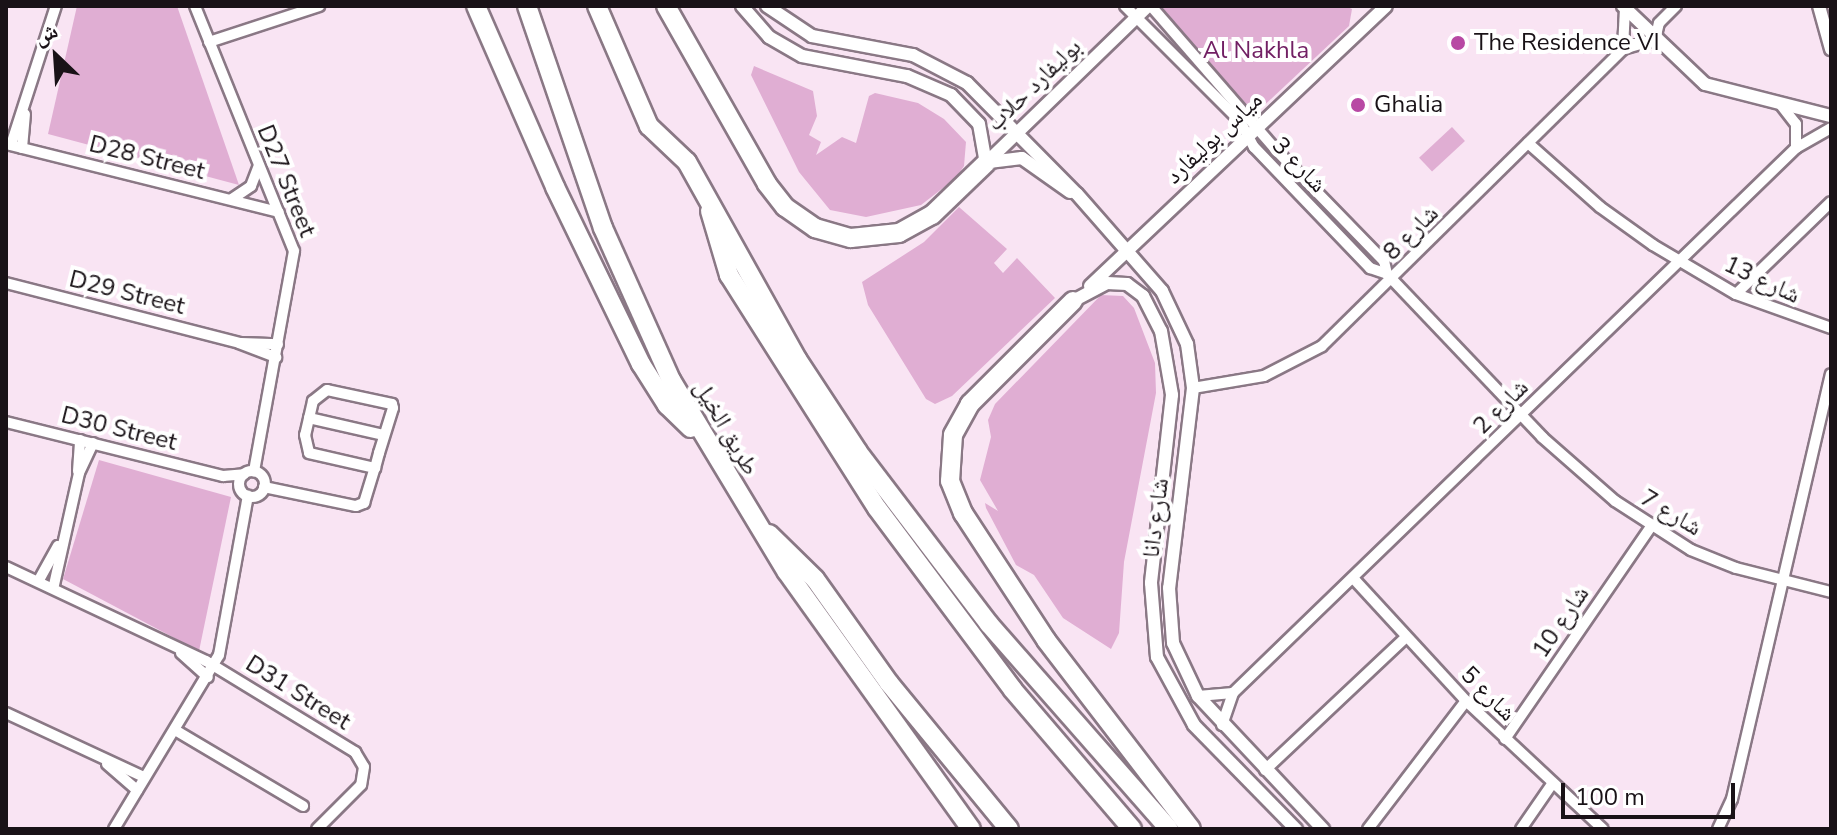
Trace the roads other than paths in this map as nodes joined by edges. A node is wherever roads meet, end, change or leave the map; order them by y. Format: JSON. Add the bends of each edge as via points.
{"nodes":[{"id":1,"x":56,"y":6,"type":"edge"},
{"id":2,"x":195,"y":6,"type":"edge"},
{"id":3,"x":319,"y":6,"type":"edge"},
{"id":4,"x":476,"y":6,"type":"edge"},
{"id":5,"x":527,"y":6,"type":"edge"},
{"id":6,"x":597,"y":6,"type":"edge"},
{"id":7,"x":666,"y":6,"type":"edge"},
{"id":8,"x":742,"y":6,"type":"edge"},
{"id":9,"x":767,"y":6,"type":"edge"},
{"id":10,"x":1125,"y":6,"type":"edge"},
{"id":11,"x":1149,"y":6,"type":"edge"},
{"id":12,"x":1676,"y":6,"type":"edge"},
{"id":13,"x":1819,"y":6,"type":"edge"},
{"id":14,"x":1624,"y":7,"type":"edge"},
{"id":15,"x":1379,"y":8,"type":"edge"},
{"id":16,"x":1134,"y":19,"type":"junction"},
{"id":17,"x":1655,"y":40,"type":"junction"},
{"id":18,"x":209,"y":42,"type":"junction"},
{"id":19,"x":1623,"y":49,"type":"junction"},
{"id":20,"x":1831,"y":49,"type":"edge"},
{"id":21,"x":1781,"y":105,"type":"junction"},
{"id":22,"x":1831,"y":116,"type":"edge"},
{"id":23,"x":1259,"y":126,"type":"junction"},
{"id":24,"x":1831,"y":128,"type":"edge"},
{"id":25,"x":1018,"y":131,"type":"junction"},
{"id":26,"x":1248,"y":137,"type":"junction"},
{"id":27,"x":1528,"y":143,"type":"junction"},
{"id":28,"x":13,"y":145,"type":"edge"},
{"id":29,"x":1796,"y":148,"type":"junction"},
{"id":30,"x":986,"y":163,"type":"junction"},
{"id":31,"x":259,"y":165,"type":"junction"},
{"id":32,"x":1077,"y":194,"type":"junction"},
{"id":33,"x":232,"y":199,"type":"junction"},
{"id":34,"x":710,"y":201,"type":"junction"},
{"id":35,"x":1831,"y":202,"type":"edge"},
{"id":36,"x":279,"y":212,"type":"junction"},
{"id":37,"x":1127,"y":250,"type":"junction"},
{"id":38,"x":1680,"y":261,"type":"junction"},
{"id":39,"x":1390,"y":277,"type":"junction"},
{"id":40,"x":6,"y":283,"type":"edge"},
{"id":41,"x":1736,"y":294,"type":"junction"},
{"id":42,"x":1073,"y":301,"type":"junction"},
{"id":43,"x":1831,"y":328,"type":"edge"},
{"id":44,"x":239,"y":343,"type":"junction"},
{"id":45,"x":278,"y":344,"type":"junction"},
{"id":46,"x":276,"y":357,"type":"junction"},
{"id":47,"x":1831,"y":374,"type":"edge"},
{"id":48,"x":1193,"y":388,"type":"junction"},
{"id":49,"x":1520,"y":414,"type":"junction"},
{"id":50,"x":309,"y":418,"type":"junction"},
{"id":51,"x":6,"y":422,"type":"edge"},
{"id":52,"x":384,"y":435,"type":"junction"},
{"id":53,"x":702,"y":437,"type":"junction"},
{"id":54,"x":80,"y":440,"type":"junction"},
{"id":55,"x":93,"y":443,"type":"junction"},
{"id":56,"x":375,"y":468,"type":"junction"},
{"id":57,"x":249,"y":472,"type":"junction"},
{"id":58,"x":79,"y":473,"type":"junction"},
{"id":59,"x":223,"y":476,"type":"junction"},
{"id":60,"x":264,"y":487,"type":"junction"},
{"id":61,"x":240,"y":488,"type":"junction"},
{"id":62,"x":248,"y":496,"type":"junction"},
{"id":63,"x":756,"y":526,"type":"junction"},
{"id":64,"x":1650,"y":528,"type":"junction"},
{"id":65,"x":59,"y":545,"type":"junction"},
{"id":66,"x":6,"y":567,"type":"edge"},
{"id":67,"x":1354,"y":579,"type":"junction"},
{"id":68,"x":39,"y":580,"type":"junction"},
{"id":69,"x":1784,"y":581,"type":"junction"},
{"id":70,"x":54,"y":585,"type":"junction"},
{"id":71,"x":1831,"y":592,"type":"edge"},
{"id":72,"x":1405,"y":638,"type":"junction"},
{"id":73,"x":173,"y":647,"type":"junction"},
{"id":74,"x":214,"y":666,"type":"junction"},
{"id":75,"x":208,"y":677,"type":"junction"},
{"id":76,"x":1233,"y":693,"type":"junction"},
{"id":77,"x":1198,"y":696,"type":"junction"},
{"id":78,"x":1466,"y":701,"type":"junction"},
{"id":79,"x":6,"y":713,"type":"edge"},
{"id":80,"x":1222,"y":725,"type":"junction"},
{"id":81,"x":175,"y":730,"type":"junction"},
{"id":82,"x":1505,"y":739,"type":"junction"},
{"id":83,"x":105,"y":763,"type":"junction"},
{"id":84,"x":1265,"y":770,"type":"junction"},
{"id":85,"x":144,"y":777,"type":"junction"},
{"id":86,"x":1552,"y":784,"type":"junction"},
{"id":87,"x":137,"y":790,"type":"junction"},
{"id":88,"x":303,"y":806,"type":"dead end"},
{"id":89,"x":114,"y":829,"type":"edge"},
{"id":90,"x":317,"y":829,"type":"edge"},
{"id":91,"x":971,"y":829,"type":"edge"},
{"id":92,"x":1009,"y":829,"type":"edge"},
{"id":93,"x":1132,"y":829,"type":"edge"},
{"id":94,"x":1169,"y":829,"type":"edge"},
{"id":95,"x":1191,"y":829,"type":"edge"},
{"id":96,"x":1296,"y":829,"type":"edge"},
{"id":97,"x":1323,"y":829,"type":"edge"},
{"id":98,"x":1368,"y":829,"type":"edge"},
{"id":99,"x":1521,"y":829,"type":"edge"},
{"id":100,"x":1603,"y":829,"type":"edge"},
{"id":101,"x":1718,"y":829,"type":"edge"}],
"edges":[{"from":1,"to":28,"type":"street"},
{"from":2,"to":18,"type":"street","name":"D27 Street"},
{"from":3,"to":18,"type":"street"},
{"from":4,"to":53,"type":"highway","via":[[555,187],[648,378],[672,411]]},
{"from":5,"to":53,"type":"highway","name":"طريق الخيل","via":[[629,292]]},
{"from":6,"to":34,"type":"highway","via":[[649,126],[679,152]]},
{"from":7,"to":30,"type":"highway","via":[[767,184],[785,207],[815,228],[851,238],[899,233],[932,215]]},
{"from":8,"to":30,"type":"street","via":[[769,37],[802,56],[907,76],[951,95],[979,124]]},
{"from":9,"to":25,"type":"street","name":"شارع دانا","via":[[812,36],[898,51],[941,67]]},
{"from":10,"to":16,"type":"street","name":"شارع 3"},
{"from":11,"to":16,"type":"street","name":"بوليفارد حلاب"},
{"from":11,"to":23,"type":"street","name":"شارع 3"},
{"from":12,"to":17,"type":"street","via":[[1659,23]]},
{"from":13,"to":20,"type":"street"},
{"from":14,"to":17,"type":"street"},
{"from":14,"to":19,"type":"street"},
{"from":15,"to":23,"type":"street","name":"مياس بوليفارد"},
{"from":16,"to":25,"type":"street","name":"بوليفارد حلاب"},
{"from":16,"to":26,"type":"street","name":"شارع 3","via":[[1240,121]]},
{"from":17,"to":19,"type":"street","name":"شارع 8"},
{"from":17,"to":21,"type":"street","via":[[1705,84]]},
{"from":18,"to":31,"type":"street","name":"D27 Street"},
{"from":19,"to":27,"type":"street","name":"شارع 8"},
{"from":21,"to":22,"type":"street"},
{"from":21,"to":29,"type":"street","via":[[1796,124]]},
{"from":23,"to":26,"type":"street","name":"مياس بوليفارد"},
{"from":23,"to":39,"type":"street","name":"شارع 3","via":[[1384,261]]},
{"from":24,"to":29,"type":"street","name":"شارع 2"},
{"from":25,"to":30,"type":"street","name":"بوليفارد حلاب"},
{"from":25,"to":32,"type":"street","name":"شارع دانا"},
{"from":26,"to":37,"type":"street","name":"مياس بوليفارد"},
{"from":26,"to":39,"type":"street","name":"شارع 3","via":[[1373,270]]},
{"from":27,"to":38,"type":"street","via":[[1600,207]]},
{"from":27,"to":39,"type":"street","name":"شارع 8"},
{"from":28,"to":33,"type":"street","name":"D28 Street"},
{"from":29,"to":38,"type":"street","name":"شارع 2"},
{"from":30,"to":32,"type":"street","name":"شارع دانا","via":[[1022,158]]},
{"from":31,"to":33,"type":"street","via":[[251,186]]},
{"from":31,"to":36,"type":"street","name":"D27 Street"},
{"from":32,"to":37,"type":"street","name":"شارع دانا"},
{"from":33,"to":36,"type":"street","name":"D28 Street"},
{"from":34,"to":93,"type":"highway","via":[[713,232],[729,275],[852,472],[975,642]]},
{"from":34,"to":94,"type":"highway","via":[[797,359],[890,497],[989,624]]},
{"from":35,"to":41,"type":"street"},
{"from":36,"to":45,"type":"street","name":"D27 Street","via":[[292,244],[294,267]]},
{"from":37,"to":42,"type":"street","name":"مياس بوليفارد"},
{"from":37,"to":48,"type":"street","name":"شارع دانا","via":[[1177,316],[1191,359]]},
{"from":38,"to":41,"type":"street","name":"شارع 13"},
{"from":38,"to":49,"type":"street","name":"شارع 2"},
{"from":39,"to":48,"type":"street","name":"شارع 8","via":[[1299,361],[1252,380]]},
{"from":39,"to":49,"type":"street","name":"شارع 3"},
{"from":40,"to":44,"type":"street","name":"D29 Street"},
{"from":41,"to":43,"type":"street","name":"شارع 13"},
{"from":42,"to":95,"type":"highway","via":[[963,414],[951,446],[950,481],[963,513],[1046,640]]},
{"from":42,"to":96,"type":"street","name":"شارع دانا","via":[[1101,285],[1127,284],[1143,296],[1161,331],[1172,395],[1151,583],[1157,657],[1194,725]]},
{"from":44,"to":45,"type":"street","name":"D29 Street"},
{"from":44,"to":46,"type":"street","name":"D29 Street"},
{"from":45,"to":46,"type":"street","name":"D27 Street"},
{"from":46,"to":57,"type":"street","name":"D27 Street"},
{"from":47,"to":69,"type":"street"},
{"from":48,"to":77,"type":"street","name":"شارع دانا","via":[[1168,606],[1178,657]]},
{"from":49,"to":64,"type":"street","name":"شارع 7"},
{"from":49,"to":67,"type":"street","name":"شارع 2"},
{"from":50,"to":52,"type":"street"},
{"from":50,"to":52,"type":"street","via":[[322,391],[387,399],[393,408]]},
{"from":50,"to":56,"type":"street","via":[[309,453]]},
{"from":51,"to":54,"type":"street","name":"D30 Street"},
{"from":52,"to":56,"type":"street"},
{"from":53,"to":63,"type":"highway","name":"طريق الخيل"},
{"from":54,"to":55,"type":"street","name":"D30 Street"},
{"from":54,"to":58,"type":"street"},
{"from":55,"to":58,"type":"street"},
{"from":55,"to":59,"type":"street","name":"D30 Street"},
{"from":56,"to":60,"type":"street","via":[[361,506]]},
{"from":57,"to":59,"type":"street","name":"D30 Street"},
{"from":57,"to":60,"type":"street"},
{"from":57,"to":61,"type":"street","name":"D27 Street"},
{"from":58,"to":65,"type":"street"},
{"from":59,"to":61,"type":"street","name":"D30 Street"},
{"from":60,"to":62,"type":"street"},
{"from":61,"to":62,"type":"street","name":"D30 Street"},
{"from":62,"to":74,"type":"street","via":[[226,633]]},
{"from":63,"to":91,"type":"highway","name":"طريق الخيل"},
{"from":63,"to":92,"type":"highway","via":[[815,579],[889,683]]},
{"from":64,"to":69,"type":"street","name":"شارع 7","via":[[1724,563]]},
{"from":64,"to":82,"type":"street","name":"شارع 10"},
{"from":65,"to":68,"type":"street"},
{"from":65,"to":70,"type":"street"},
{"from":66,"to":68,"type":"street","name":"D31 Street"},
{"from":67,"to":72,"type":"street","name":"شارع 5"},
{"from":67,"to":76,"type":"street","name":"شارع 2"},
{"from":68,"to":70,"type":"street","name":"D31 Street"},
{"from":69,"to":71,"type":"street","name":"شارع 7"},
{"from":69,"to":101,"type":"street","via":[[1732,799]]},
{"from":70,"to":73,"type":"street","name":"D31 Street"},
{"from":72,"to":78,"type":"street","name":"شارع 5"},
{"from":72,"to":84,"type":"street"},
{"from":73,"to":74,"type":"street","name":"D31 Street"},
{"from":73,"to":75,"type":"street","name":"D31 Street"},
{"from":74,"to":75,"type":"street"},
{"from":74,"to":90,"type":"street","name":"D31 Street","via":[[359,756],[364,767],[361,785]]},
{"from":75,"to":81,"type":"street"},
{"from":76,"to":77,"type":"street"},
{"from":76,"to":80,"type":"street","name":"شارع 2"},
{"from":77,"to":80,"type":"street","name":"شارع دانا"},
{"from":78,"to":82,"type":"street","name":"شارع 5"},
{"from":78,"to":98,"type":"street"},
{"from":79,"to":83,"type":"street"},
{"from":80,"to":84,"type":"street","name":"شارع دانا"},
{"from":81,"to":85,"type":"street"},
{"from":81,"to":88,"type":"street"},
{"from":82,"to":86,"type":"street","name":"شارع 5"},
{"from":83,"to":85,"type":"street"},
{"from":83,"to":87,"type":"street"},
{"from":84,"to":97,"type":"street","name":"شارع دانا"},
{"from":85,"to":87,"type":"street"},
{"from":86,"to":99,"type":"street"},
{"from":86,"to":100,"type":"street","name":"شارع 5"},
{"from":87,"to":89,"type":"street"}]}
